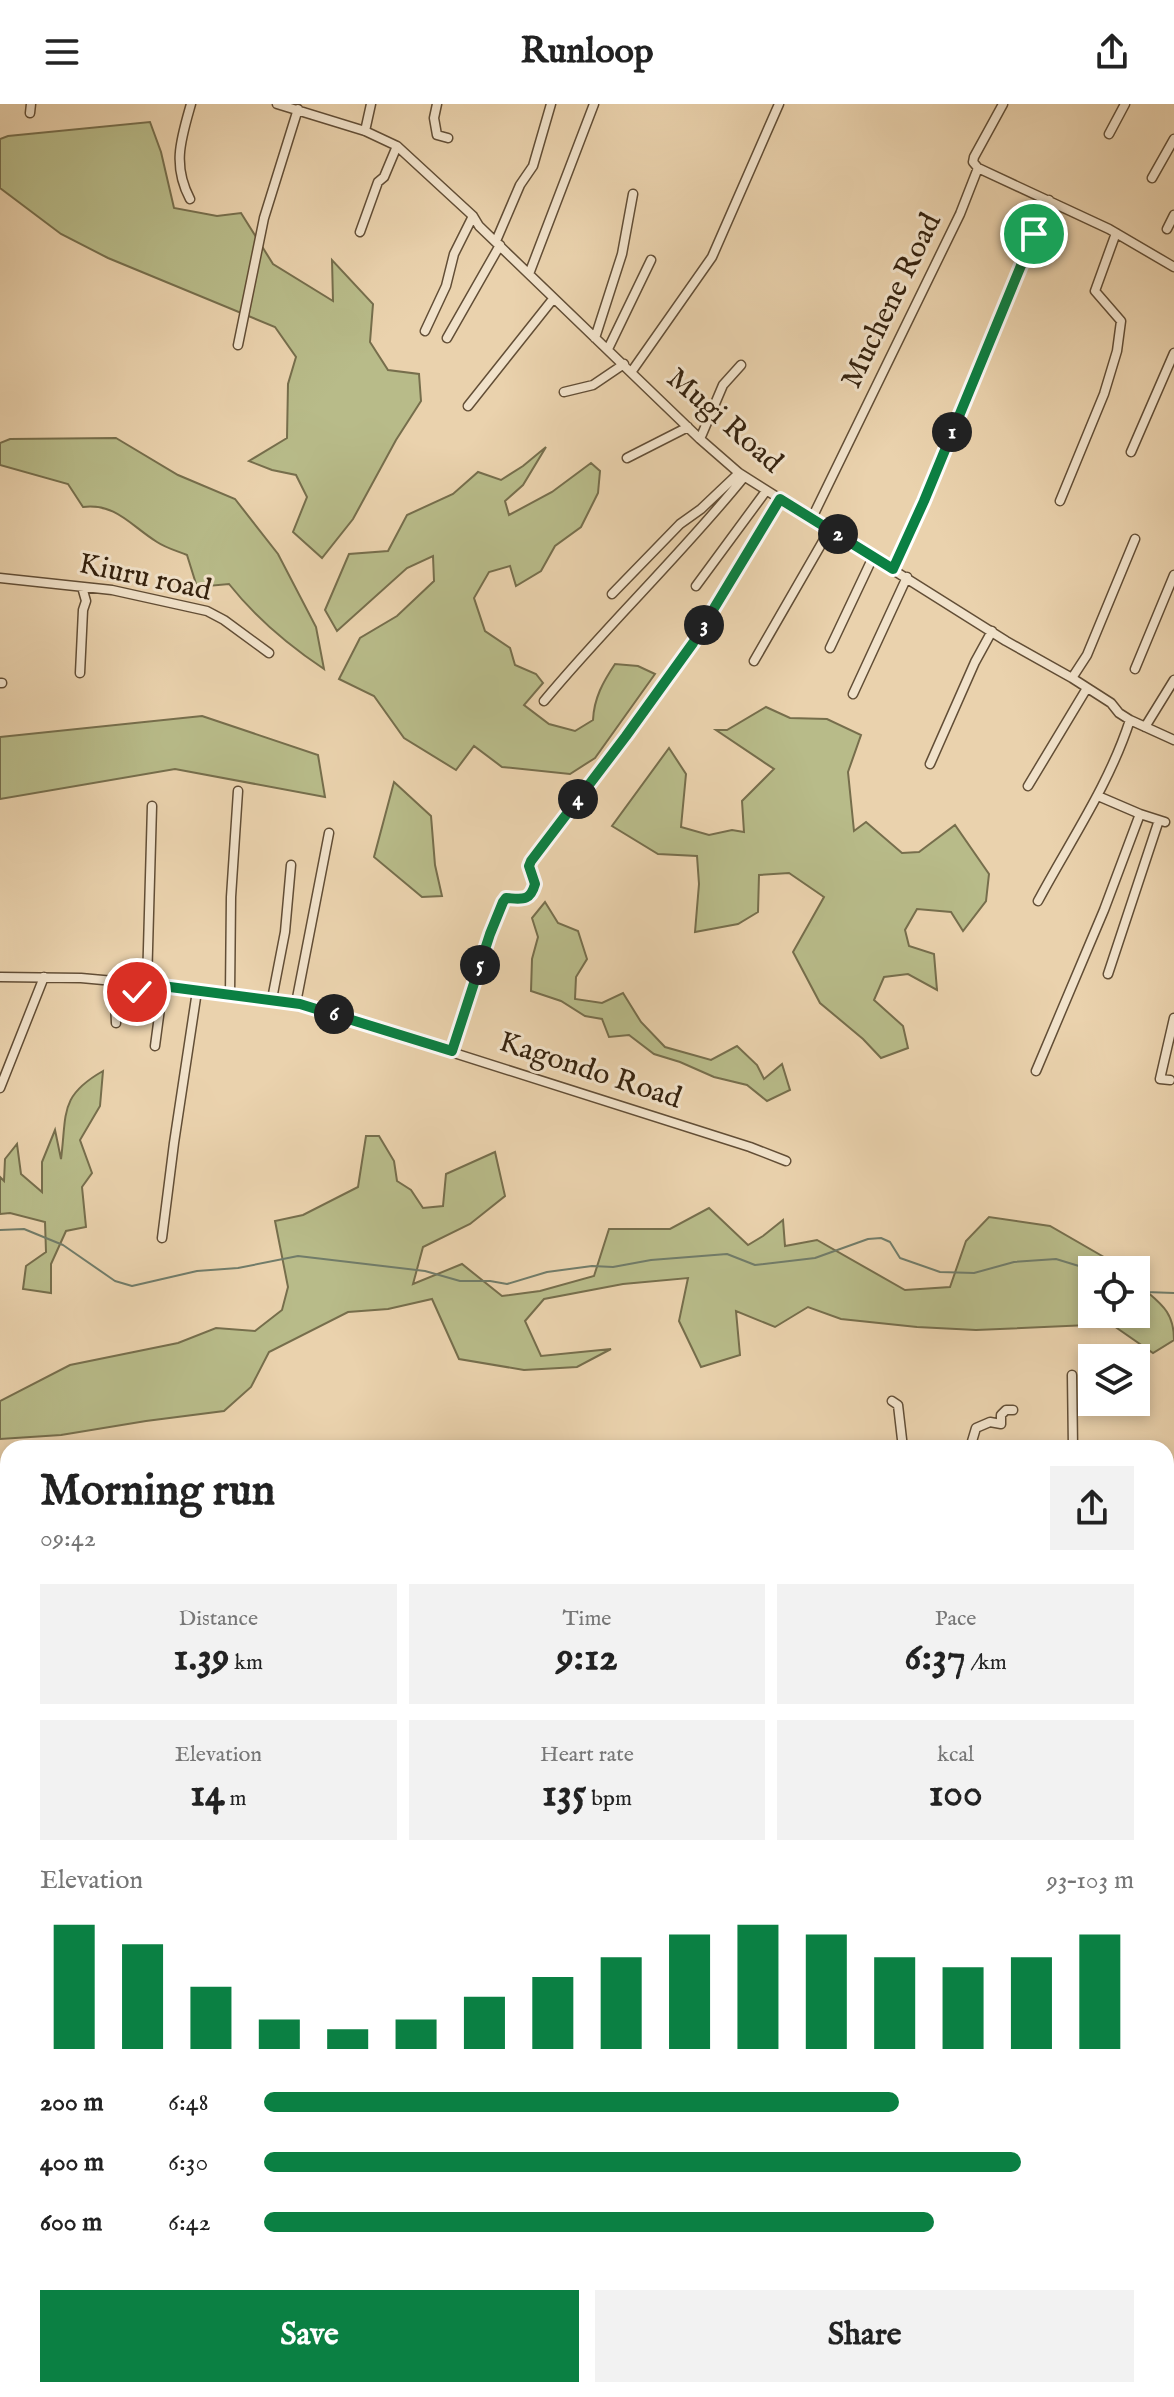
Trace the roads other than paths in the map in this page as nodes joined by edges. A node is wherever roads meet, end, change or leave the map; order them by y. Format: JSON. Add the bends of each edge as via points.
{"nodes":[{"id":1,"x":191,"y":104,"type":"edge"},
{"id":2,"x":277,"y":104,"type":"edge"},
{"id":3,"x":371,"y":104,"type":"edge"},
{"id":4,"x":437,"y":104,"type":"edge"},
{"id":5,"x":551,"y":104,"type":"edge"},
{"id":6,"x":594,"y":104,"type":"edge"},
{"id":7,"x":779,"y":104,"type":"edge"},
{"id":8,"x":1003,"y":104,"type":"edge"},
{"id":9,"x":1125,"y":104,"type":"edge"},
{"id":10,"x":298,"y":109,"type":"junction"},
{"id":11,"x":365,"y":131,"type":"junction"},
{"id":12,"x":1109,"y":134,"type":"dead end"},
{"id":13,"x":448,"y":138,"type":"dead end"},
{"id":14,"x":1174,"y":139,"type":"edge"},
{"id":15,"x":397,"y":146,"type":"junction"},
{"id":16,"x":978,"y":168,"type":"junction"},
{"id":17,"x":1152,"y":178,"type":"dead end"},
{"id":18,"x":633,"y":194,"type":"dead end"},
{"id":19,"x":190,"y":199,"type":"dead end"},
{"id":20,"x":1049,"y":200,"type":"junction"},
{"id":21,"x":1174,"y":215,"type":"edge"},
{"id":22,"x":473,"y":216,"type":"junction"},
{"id":23,"x":1167,"y":229,"type":"dead end"},
{"id":24,"x":360,"y":232,"type":"dead end"},
{"id":25,"x":1116,"y":233,"type":"junction"},
{"id":26,"x":498,"y":243,"type":"junction"},
{"id":27,"x":651,"y":260,"type":"dead end"},
{"id":28,"x":1174,"y":267,"type":"edge"},
{"id":29,"x":529,"y":274,"type":"junction"},
{"id":30,"x":553,"y":299,"type":"junction"},
{"id":31,"x":425,"y":331,"type":"dead end"},
{"id":32,"x":447,"y":338,"type":"dead end"},
{"id":33,"x":595,"y":338,"type":"junction"},
{"id":34,"x":238,"y":345,"type":"dead end"},
{"id":35,"x":608,"y":349,"type":"junction"},
{"id":36,"x":1174,"y":353,"type":"edge"},
{"id":37,"x":624,"y":364,"type":"junction"},
{"id":38,"x":741,"y":365,"type":"dead end"},
{"id":39,"x":632,"y":371,"type":"junction"},
{"id":40,"x":564,"y":392,"type":"dead end"},
{"id":41,"x":468,"y":406,"type":"dead end"},
{"id":42,"x":688,"y":427,"type":"junction"},
{"id":43,"x":700,"y":439,"type":"junction"},
{"id":44,"x":1131,"y":452,"type":"dead end"},
{"id":45,"x":627,"y":458,"type":"dead end"},
{"id":46,"x":742,"y":475,"type":"junction"},
{"id":47,"x":766,"y":491,"type":"junction"},
{"id":48,"x":780,"y":499,"type":"junction"},
{"id":49,"x":1060,"y":501,"type":"dead end"},
{"id":50,"x":812,"y":518,"type":"junction"},
{"id":51,"x":830,"y":529,"type":"junction"},
{"id":52,"x":1135,"y":539,"type":"dead end"},
{"id":53,"x":873,"y":557,"type":"junction"},
{"id":54,"x":893,"y":569,"type":"junction"},
{"id":55,"x":1174,"y":575,"type":"edge"},
{"id":56,"x":907,"y":577,"type":"junction"},
{"id":57,"x":0,"y":578,"type":"edge"},
{"id":58,"x":696,"y":586,"type":"dead end"},
{"id":59,"x":82,"y":587,"type":"junction"},
{"id":60,"x":612,"y":594,"type":"dead end"},
{"id":61,"x":992,"y":631,"type":"junction"},
{"id":62,"x":830,"y":648,"type":"dead end"},
{"id":63,"x":269,"y":653,"type":"dead end"},
{"id":64,"x":754,"y":661,"type":"dead end"},
{"id":65,"x":1135,"y":669,"type":"dead end"},
{"id":66,"x":80,"y":673,"type":"dead end"},
{"id":67,"x":1072,"y":678,"type":"junction"},
{"id":68,"x":1174,"y":680,"type":"edge"},
{"id":69,"x":1087,"y":688,"type":"junction"},
{"id":70,"x":853,"y":694,"type":"dead end"},
{"id":71,"x":544,"y":701,"type":"dead end"},
{"id":72,"x":1130,"y":720,"type":"junction"},
{"id":73,"x":1145,"y":727,"type":"junction"},
{"id":74,"x":1174,"y":740,"type":"edge"},
{"id":75,"x":930,"y":764,"type":"dead end"},
{"id":76,"x":1028,"y":786,"type":"dead end"},
{"id":77,"x":238,"y":791,"type":"dead end"},
{"id":78,"x":1098,"y":796,"type":"junction"},
{"id":79,"x":152,"y":806,"type":"dead end"},
{"id":80,"x":1140,"y":814,"type":"junction"},
{"id":81,"x":329,"y":833,"type":"dead end"},
{"id":82,"x":291,"y":865,"type":"dead end"},
{"id":83,"x":1038,"y":901,"type":"dead end"},
{"id":84,"x":1106,"y":901,"type":"junction"},
{"id":85,"x":1108,"y":974,"type":"dead end"},
{"id":86,"x":0,"y":977,"type":"edge"},
{"id":87,"x":44,"y":977,"type":"junction"},
{"id":88,"x":147,"y":984,"type":"junction"},
{"id":89,"x":163,"y":986,"type":"junction"},
{"id":90,"x":197,"y":991,"type":"junction"},
{"id":91,"x":230,"y":994,"type":"junction"},
{"id":92,"x":272,"y":999,"type":"junction"},
{"id":93,"x":296,"y":1003,"type":"junction"},
{"id":94,"x":1055,"y":1011,"type":"dead end"},
{"id":95,"x":1174,"y":1018,"type":"edge"},
{"id":96,"x":116,"y":1023,"type":"dead end"},
{"id":97,"x":155,"y":1046,"type":"dead end"},
{"id":98,"x":452,"y":1051,"type":"junction"},
{"id":99,"x":1036,"y":1071,"type":"dead end"},
{"id":100,"x":1170,"y":1080,"type":"dead end"},
{"id":101,"x":0,"y":1088,"type":"edge"},
{"id":102,"x":786,"y":1161,"type":"dead end"},
{"id":103,"x":162,"y":1238,"type":"dead end"},
{"id":104,"x":1072,"y":1375,"type":"dead end"},
{"id":105,"x":892,"y":1401,"type":"dead end"},
{"id":106,"x":1013,"y":1410,"type":"dead end"},
{"id":107,"x":902,"y":1440,"type":"edge"},
{"id":108,"x":972,"y":1440,"type":"edge"},
{"id":109,"x":1073,"y":1440,"type":"edge"}],
"edges":[{"from":1,"to":19,"type":"street","via":[[179,170]]},
{"from":2,"to":10,"type":"street","name":"Mugi Road"},
{"from":3,"to":11,"type":"street"},
{"from":4,"to":13,"type":"street","via":[[437,135]]},
{"from":5,"to":26,"type":"street","via":[[533,166]]},
{"from":6,"to":29,"type":"street"},
{"from":7,"to":39,"type":"street","via":[[712,257]]},
{"from":8,"to":16,"type":"street","name":"Muchene Road","via":[[974,157]]},
{"from":9,"to":12,"type":"street"},
{"from":10,"to":11,"type":"street","name":"Mugi Road"},
{"from":10,"to":34,"type":"street","via":[[264,218]]},
{"from":11,"to":15,"type":"street","name":"Mugi Road"},
{"from":14,"to":17,"type":"street"},
{"from":15,"to":22,"type":"street","name":"Mugi Road"},
{"from":15,"to":24,"type":"street"},
{"from":16,"to":20,"type":"street"},
{"from":16,"to":50,"type":"street","name":"Muchene Road"},
{"from":18,"to":33,"type":"street","via":[[622,254]]},
{"from":20,"to":25,"type":"street"},
{"from":20,"to":54,"type":"street"},
{"from":21,"to":23,"type":"street"},
{"from":22,"to":26,"type":"street","name":"Mugi Road"},
{"from":22,"to":31,"type":"street"},
{"from":25,"to":28,"type":"street"},
{"from":25,"to":49,"type":"street","via":[[1095,291],[1121,321],[1121,332],[1104,394]]},
{"from":26,"to":29,"type":"street","name":"Mugi Road"},
{"from":26,"to":32,"type":"street"},
{"from":27,"to":35,"type":"street"},
{"from":29,"to":30,"type":"street","name":"Mugi Road"},
{"from":30,"to":33,"type":"street","name":"Mugi Road"},
{"from":30,"to":41,"type":"street"},
{"from":33,"to":35,"type":"street","name":"Mugi Road"},
{"from":35,"to":37,"type":"street","name":"Mugi Road"},
{"from":36,"to":44,"type":"street"},
{"from":37,"to":39,"type":"street","name":"Mugi Road"},
{"from":37,"to":40,"type":"street","via":[[593,385]]},
{"from":38,"to":43,"type":"street","via":[[723,385]]},
{"from":39,"to":42,"type":"street","name":"Mugi Road"},
{"from":42,"to":43,"type":"street","name":"Mugi Road"},
{"from":42,"to":45,"type":"street"},
{"from":43,"to":46,"type":"street","name":"Mugi Road"},
{"from":46,"to":47,"type":"street","name":"Mugi Road"},
{"from":46,"to":60,"type":"street","via":[[680,524]]},
{"from":46,"to":71,"type":"street","via":[[689,543]]},
{"from":47,"to":48,"type":"street","name":"Mugi Road"},
{"from":47,"to":58,"type":"street"},
{"from":48,"to":50,"type":"street","name":"Mugi Road"},
{"from":48,"to":98,"type":"street","via":[[693,643],[531,861],[531,896],[503,902]]},
{"from":50,"to":51,"type":"street","name":"Mugi Road"},
{"from":51,"to":53,"type":"street","name":"Mugi Road"},
{"from":51,"to":64,"type":"street"},
{"from":52,"to":67,"type":"street","via":[[1087,655]]},
{"from":53,"to":54,"type":"street","name":"Mugi Road"},
{"from":53,"to":62,"type":"street"},
{"from":54,"to":56,"type":"street","name":"Mugi Road"},
{"from":55,"to":65,"type":"street"},
{"from":56,"to":61,"type":"street","name":"Mugi Road"},
{"from":56,"to":70,"type":"street"},
{"from":57,"to":59,"type":"street","name":"Kiuru road"},
{"from":59,"to":63,"type":"street","name":"Kiuru road","via":[[207,611]]},
{"from":59,"to":66,"type":"street","via":[[86,601]]},
{"from":61,"to":67,"type":"street","name":"Mugi Road"},
{"from":61,"to":75,"type":"street"},
{"from":67,"to":69,"type":"street","name":"Mugi Road"},
{"from":68,"to":73,"type":"street"},
{"from":69,"to":72,"type":"street","name":"Mugi Road"},
{"from":69,"to":76,"type":"street"},
{"from":72,"to":73,"type":"street","name":"Mugi Road"},
{"from":72,"to":78,"type":"street"},
{"from":73,"to":74,"type":"street","name":"Mugi Road"},
{"from":77,"to":91,"type":"street"},
{"from":78,"to":80,"type":"street"},
{"from":78,"to":83,"type":"street"},
{"from":79,"to":88,"type":"street"},
{"from":80,"to":84,"type":"street"},
{"from":80,"to":85,"type":"street","via":[[1162,821]]},
{"from":81,"to":93,"type":"street"},
{"from":82,"to":92,"type":"street"},
{"from":84,"to":94,"type":"street"},
{"from":84,"to":99,"type":"street"},
{"from":86,"to":87,"type":"street","name":"Kagondo Road"},
{"from":87,"to":88,"type":"street","name":"Kagondo Road"},
{"from":87,"to":101,"type":"street"},
{"from":88,"to":89,"type":"street","name":"Kagondo Road"},
{"from":88,"to":96,"type":"street","via":[[115,1001]]},
{"from":89,"to":90,"type":"street","name":"Kagondo Road"},
{"from":89,"to":97,"type":"street"},
{"from":90,"to":91,"type":"street","name":"Kagondo Road"},
{"from":90,"to":103,"type":"street"},
{"from":91,"to":92,"type":"street","name":"Kagondo Road"},
{"from":92,"to":93,"type":"street","name":"Kagondo Road"},
{"from":93,"to":98,"type":"street","name":"Kagondo Road"},
{"from":95,"to":100,"type":"street","via":[[1160,1079]]},
{"from":98,"to":102,"type":"street","name":"Kagondo Road"},
{"from":104,"to":109,"type":"street"},
{"from":105,"to":107,"type":"street","via":[[898,1405]]},
{"from":106,"to":108,"type":"street","via":[[1001,1415],[1001,1424],[976,1428]]}]}
